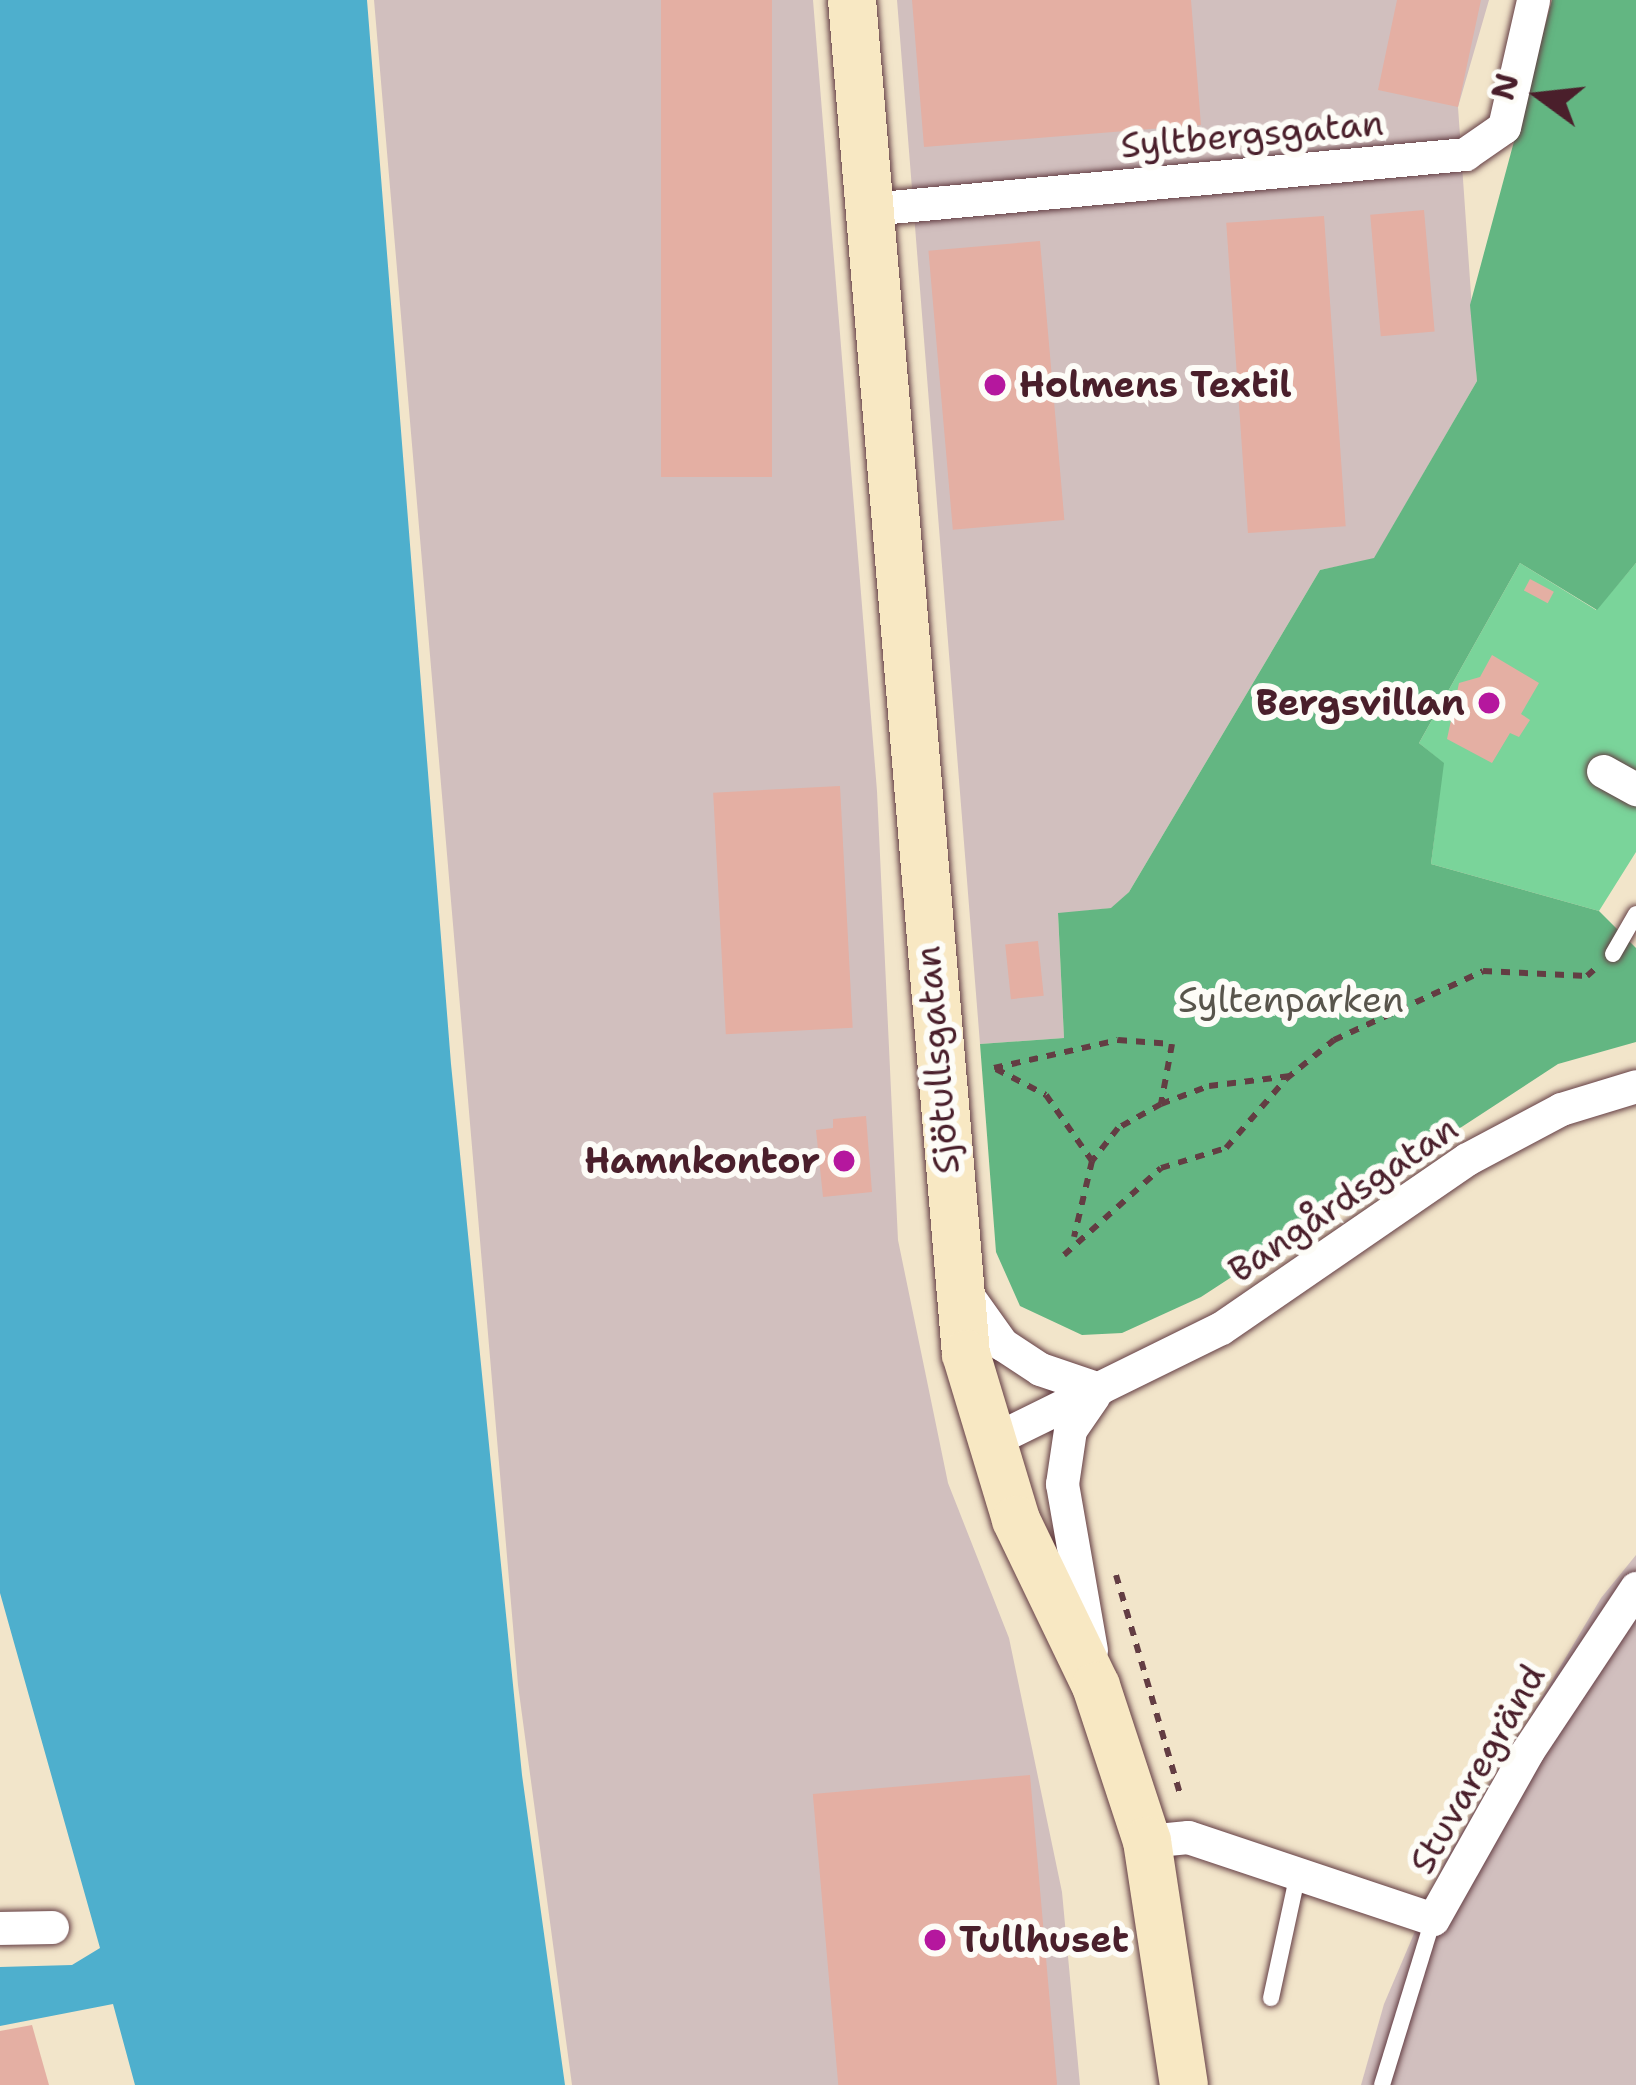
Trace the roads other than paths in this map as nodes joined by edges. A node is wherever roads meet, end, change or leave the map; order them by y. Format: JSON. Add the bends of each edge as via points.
{"nodes":[{"id":1,"x":852,"y":0,"type":"edge"},
{"id":2,"x":1533,"y":0,"type":"edge"},
{"id":3,"x":869,"y":208,"type":"junction"},
{"id":4,"x":1603,"y":771,"type":"dead end"},
{"id":5,"x":1636,"y":789,"type":"edge"},
{"id":6,"x":1636,"y":914,"type":"edge"},
{"id":7,"x":1612,"y":955,"type":"road end"},
{"id":8,"x":1636,"y":1086,"type":"edge"},
{"id":9,"x":956,"y":1276,"type":"junction"},
{"id":10,"x":1099,"y":1389,"type":"junction"},
{"id":11,"x":989,"y":1442,"type":"junction"},
{"id":12,"x":1636,"y":1588,"type":"edge"},
{"id":13,"x":1096,"y":1686,"type":"junction"},
{"id":14,"x":1167,"y":1839,"type":"junction"},
{"id":15,"x":1298,"y":1874,"type":"junction"},
{"id":16,"x":1433,"y":1919,"type":"junction"},
{"id":17,"x":0,"y":1928,"type":"edge"},
{"id":18,"x":52,"y":1928,"type":"dead end"},
{"id":19,"x":1271,"y":1998,"type":"dead end"},
{"id":20,"x":1184,"y":2085,"type":"edge"},
{"id":21,"x":1382,"y":2085,"type":"edge"}],
"edges":[{"from":1,"to":3,"type":"main road","name":"Sjötullsgatan"},
{"from":2,"to":3,"type":"street","name":"Syltbergsgatan","via":[[1504,127],[1465,154]]},
{"from":3,"to":9,"type":"main road","name":"Sjötullsgatan"},
{"from":4,"to":5,"type":"street"},
{"from":6,"to":7,"type":"lane"},
{"from":8,"to":10,"type":"street","name":"Bangårdsgatan","via":[[1561,1108],[1467,1159],[1377,1215],[1292,1284]]},
{"from":9,"to":10,"type":"street","via":[[1002,1344],[1040,1369]]},
{"from":9,"to":11,"type":"main road","name":"Sjötullsgatan"},
{"from":10,"to":11,"type":"street","name":"Bangårdsgatan"},
{"from":10,"to":13,"type":"street","via":[[1070,1430],[1062,1471]]},
{"from":11,"to":13,"type":"main road","name":"Sjötullsgatan","via":[[1016,1520]]},
{"from":12,"to":16,"type":"street","name":"Stuvaregränd","via":[[1527,1752]]},
{"from":13,"to":14,"type":"main road","name":"Sjötullsgatan"},
{"from":14,"to":15,"type":"street","name":"Stuvaregränd"},
{"from":14,"to":20,"type":"main road","name":"Sjötullsgatan"},
{"from":15,"to":16,"type":"street","name":"Stuvaregränd"},
{"from":15,"to":19,"type":"lane"},
{"from":16,"to":21,"type":"lane"},
{"from":17,"to":18,"type":"street"}]}
